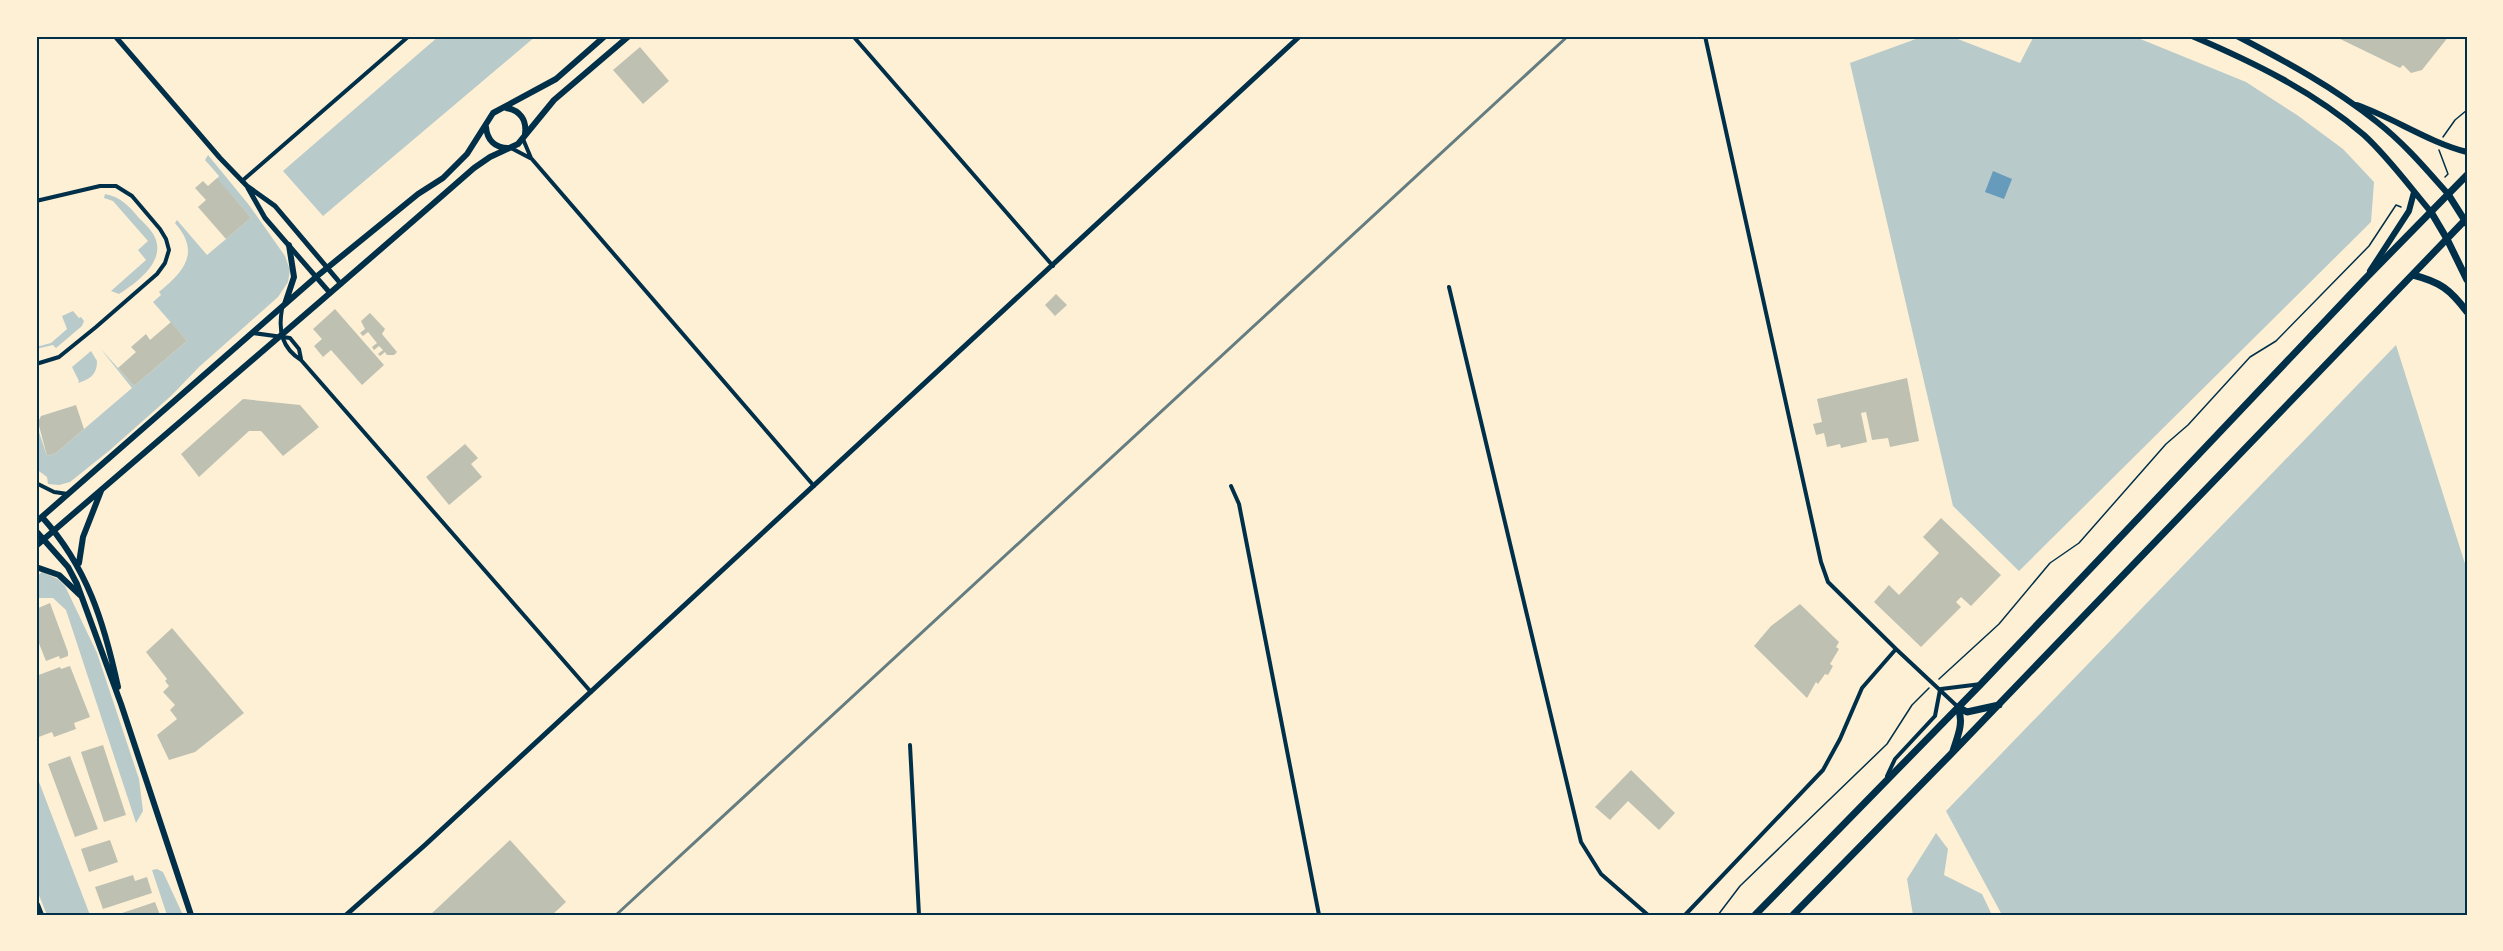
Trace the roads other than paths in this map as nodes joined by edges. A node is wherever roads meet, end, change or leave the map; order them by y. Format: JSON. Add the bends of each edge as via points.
{"nodes":[{"id":1,"x":115,"y":36,"type":"edge"},
{"id":2,"x":409,"y":36,"type":"edge"},
{"id":3,"x":605,"y":36,"type":"edge"},
{"id":4,"x":628,"y":36,"type":"edge"},
{"id":5,"x":853,"y":36,"type":"edge"},
{"id":6,"x":1300,"y":36,"type":"edge"},
{"id":7,"x":1706,"y":36,"type":"edge"},
{"id":8,"x":2192,"y":36,"type":"edge"},
{"id":9,"x":2237,"y":36,"type":"edge"},
{"id":10,"x":2350,"y":103,"type":"junction"},
{"id":11,"x":505,"y":108,"type":"junction"},
{"id":12,"x":486,"y":125,"type":"junction"},
{"id":13,"x":524,"y":137,"type":"junction"},
{"id":14,"x":510,"y":148,"type":"junction"},
{"id":15,"x":2467,"y":152,"type":"edge"},
{"id":16,"x":531,"y":158,"type":"junction"},
{"id":17,"x":2467,"y":175,"type":"edge"},
{"id":18,"x":242,"y":181,"type":"junction"},
{"id":19,"x":247,"y":186,"type":"junction"},
{"id":20,"x":2414,"y":192,"type":"junction"},
{"id":21,"x":2448,"y":194,"type":"junction"},
{"id":22,"x":36,"y":201,"type":"edge"},
{"id":23,"x":2431,"y":212,"type":"junction"},
{"id":24,"x":2466,"y":221,"type":"edge"},
{"id":25,"x":2447,"y":239,"type":"junction"},
{"id":26,"x":289,"y":245,"type":"junction"},
{"id":27,"x":1053,"y":266,"type":"junction"},
{"id":28,"x":328,"y":267,"type":"junction"},
{"id":29,"x":2412,"y":275,"type":"junction"},
{"id":30,"x":316,"y":277,"type":"junction"},
{"id":31,"x":2364,"y":280,"type":"junction"},
{"id":32,"x":2467,"y":280,"type":"edge"},
{"id":33,"x":341,"y":284,"type":"junction"},
{"id":34,"x":1449,"y":287,"type":"dead end"},
{"id":35,"x":330,"y":293,"type":"junction"},
{"id":36,"x":284,"y":306,"type":"junction"},
{"id":37,"x":2467,"y":312,"type":"edge"},
{"id":38,"x":253,"y":333,"type":"junction"},
{"id":39,"x":283,"y":336,"type":"junction"},
{"id":40,"x":301,"y":360,"type":"junction"},
{"id":41,"x":36,"y":364,"type":"edge"},
{"id":42,"x":36,"y":483,"type":"edge"},
{"id":43,"x":814,"y":486,"type":"junction"},
{"id":44,"x":1231,"y":486,"type":"dead end"},
{"id":45,"x":102,"y":487,"type":"junction"},
{"id":46,"x":68,"y":494,"type":"junction"},
{"id":47,"x":36,"y":511,"type":"edge"},
{"id":48,"x":42,"y":517,"type":"junction"},
{"id":49,"x":36,"y":522,"type":"edge"},
{"id":50,"x":54,"y":530,"type":"junction"},
{"id":51,"x":36,"y":531,"type":"edge"},
{"id":52,"x":45,"y":539,"type":"junction"},
{"id":53,"x":36,"y":546,"type":"edge"},
{"id":54,"x":36,"y":567,"type":"edge"},
{"id":55,"x":80,"y":567,"type":"junction"},
{"id":56,"x":82,"y":598,"type":"junction"},
{"id":57,"x":1896,"y":650,"type":"junction"},
{"id":58,"x":1981,"y":684,"type":"junction"},
{"id":59,"x":1940,"y":690,"type":"junction"},
{"id":60,"x":591,"y":692,"type":"junction"},
{"id":61,"x":121,"y":704,"type":"junction"},
{"id":62,"x":1999,"y":705,"type":"junction"},
{"id":63,"x":1958,"y":707,"type":"junction"},
{"id":64,"x":910,"y":745,"type":"dead end"},
{"id":65,"x":1951,"y":754,"type":"junction"},
{"id":66,"x":1886,"y":778,"type":"junction"},
{"id":67,"x":36,"y":905,"type":"edge"},
{"id":68,"x":40,"y":915,"type":"edge"},
{"id":69,"x":191,"y":915,"type":"edge"},
{"id":70,"x":346,"y":915,"type":"edge"},
{"id":71,"x":919,"y":915,"type":"edge"},
{"id":72,"x":1319,"y":915,"type":"edge"},
{"id":73,"x":1648,"y":915,"type":"edge"},
{"id":74,"x":1685,"y":915,"type":"edge"},
{"id":75,"x":1755,"y":915,"type":"edge"},
{"id":76,"x":1793,"y":915,"type":"edge"}],
"edges":[{"from":1,"to":18,"type":"street"},
{"from":2,"to":18,"type":"street"},
{"from":3,"to":11,"type":"main road","via":[[556,79]]},
{"from":4,"to":13,"type":"main road","via":[[565,89]]},
{"from":5,"to":27,"type":"street"},
{"from":6,"to":27,"type":"street"},
{"from":7,"to":57,"type":"street","via":[[1821,562],[1828,582]]},
{"from":8,"to":20,"type":"main road","via":[[2302,89],[2363,134]]},
{"from":9,"to":10,"type":"main road"},
{"from":10,"to":15,"type":"main road"},
{"from":10,"to":21,"type":"main road","via":[[2415,156]]},
{"from":11,"to":12,"type":"main road","via":[[494,113]]},
{"from":11,"to":13,"type":"main road","via":[[523,117]]},
{"from":12,"to":14,"type":"main road","via":[[491,142]]},
{"from":12,"to":28,"type":"main road","via":[[467,154],[443,178]]},
{"from":13,"to":14,"type":"main road"},
{"from":13,"to":16,"type":"street"},
{"from":14,"to":16,"type":"street"},
{"from":14,"to":33,"type":"main road","via":[[474,168]]},
{"from":16,"to":43,"type":"street"},
{"from":17,"to":21,"type":"main road"},
{"from":18,"to":19,"type":"street"},
{"from":19,"to":26,"type":"street","via":[[265,218]]},
{"from":19,"to":28,"type":"street","via":[[275,206]]},
{"from":20,"to":23,"type":"main road"},
{"from":20,"to":31,"type":"main road","via":[[2409,211]]},
{"from":21,"to":23,"type":"main road"},
{"from":21,"to":24,"type":"main road"},
{"from":22,"to":41,"type":"street","via":[[102,185],[116,186],[132,196],[160,228],[169,250],[157,274],[96,327],[62,355]]},
{"from":23,"to":25,"type":"main road"},
{"from":23,"to":31,"type":"main road"},
{"from":24,"to":25,"type":"main road"},
{"from":25,"to":29,"type":"main road"},
{"from":25,"to":32,"type":"main road"},
{"from":26,"to":30,"type":"street"},
{"from":26,"to":36,"type":"main road","via":[[294,277]]},
{"from":27,"to":43,"type":"street"},
{"from":28,"to":30,"type":"main road"},
{"from":28,"to":33,"type":"street"},
{"from":29,"to":37,"type":"main road","via":[[2446,288]]},
{"from":29,"to":62,"type":"main road"},
{"from":30,"to":35,"type":"street"},
{"from":30,"to":36,"type":"main road"},
{"from":31,"to":58,"type":"main road"},
{"from":33,"to":35,"type":"main road"},
{"from":34,"to":73,"type":"street","via":[[1581,842],[1601,874]]},
{"from":35,"to":39,"type":"main road"},
{"from":36,"to":38,"type":"main road"},
{"from":36,"to":39,"type":"street","via":[[280,326]]},
{"from":38,"to":39,"type":"street"},
{"from":38,"to":46,"type":"main road"},
{"from":39,"to":40,"type":"street","via":[[283,344]]},
{"from":39,"to":40,"type":"street","via":[[299,349]]},
{"from":39,"to":45,"type":"main road"},
{"from":40,"to":60,"type":"street"},
{"from":42,"to":46,"type":"street"},
{"from":43,"to":60,"type":"street"},
{"from":44,"to":72,"type":"street","via":[[1239,501]]},
{"from":45,"to":50,"type":"main road"},
{"from":45,"to":55,"type":"main road","via":[[83,537]]},
{"from":46,"to":48,"type":"main road"},
{"from":47,"to":48,"type":"street"},
{"from":48,"to":49,"type":"main road"},
{"from":48,"to":50,"type":"main road"},
{"from":50,"to":52,"type":"main road"},
{"from":50,"to":55,"type":"main road"},
{"from":51,"to":52,"type":"main road"},
{"from":52,"to":53,"type":"main road"},
{"from":52,"to":56,"type":"main road","via":[[68,567]]},
{"from":54,"to":56,"type":"main road","via":[[58,574]]},
{"from":55,"to":61,"type":"main road","via":[[109,650]]},
{"from":56,"to":61,"type":"main road"},
{"from":57,"to":59,"type":"street"},
{"from":57,"to":74,"type":"street","via":[[1862,688],[1823,770]]},
{"from":58,"to":59,"type":"street"},
{"from":58,"to":63,"type":"main road"},
{"from":59,"to":63,"type":"street"},
{"from":59,"to":66,"type":"street","via":[[1935,716],[1895,759]]},
{"from":60,"to":70,"type":"street"},
{"from":61,"to":69,"type":"main road"},
{"from":62,"to":63,"type":"main road","via":[[1967,712]]},
{"from":62,"to":65,"type":"main road"},
{"from":63,"to":65,"type":"main road","via":[[1961,726]]},
{"from":63,"to":66,"type":"main road"},
{"from":64,"to":71,"type":"street"},
{"from":65,"to":76,"type":"main road"},
{"from":66,"to":75,"type":"main road"},
{"from":67,"to":68,"type":"highway"}]}
